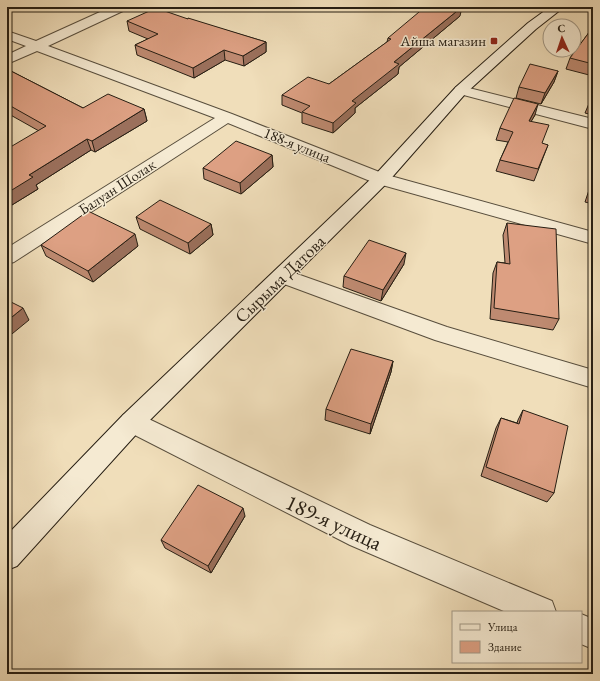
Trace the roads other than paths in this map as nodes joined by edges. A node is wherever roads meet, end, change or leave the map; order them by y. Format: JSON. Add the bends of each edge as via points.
{"nodes":[{"id":1,"x":121,"y":7,"type":"edge"},
{"id":2,"x":558,"y":7,"type":"edge"},
{"id":3,"x":7,"y":35,"type":"edge"},
{"id":4,"x":37,"y":45,"type":"junction"},
{"id":5,"x":7,"y":60,"type":"edge"},
{"id":6,"x":461,"y":90,"type":"junction"},
{"id":7,"x":226,"y":117,"type":"junction"},
{"id":8,"x":593,"y":124,"type":"edge"},
{"id":9,"x":381,"y":179,"type":"junction"},
{"id":10,"x":593,"y":238,"type":"edge"},
{"id":11,"x":7,"y":257,"type":"edge"},
{"id":12,"x":283,"y":276,"type":"junction"},
{"id":13,"x":593,"y":379,"type":"edge"},
{"id":14,"x":132,"y":422,"type":"junction"},
{"id":15,"x":7,"y":556,"type":"edge"},
{"id":16,"x":539,"y":611,"type":"edge"},
{"id":17,"x":582,"y":629,"type":"edge"},
{"id":18,"x":593,"y":634,"type":"edge"}],
"edges":[{"from":1,"to":4,"type":"street"},
{"from":2,"to":6,"type":"street","name":"Сырыма Датова","via":[[532,26]]},
{"from":3,"to":4,"type":"street","name":"188-я улица"},
{"from":4,"to":5,"type":"street"},
{"from":4,"to":7,"type":"street","name":"188-я улица"},
{"from":6,"to":8,"type":"street"},
{"from":6,"to":9,"type":"street","name":"Сырыма Датова"},
{"from":7,"to":9,"type":"street","name":"188-я улица"},
{"from":7,"to":11,"type":"street","name":"Балуан Шолак"},
{"from":9,"to":10,"type":"street","name":"188-я улица"},
{"from":9,"to":12,"type":"street","name":"Сырыма Датова"},
{"from":12,"to":13,"type":"street","via":[[443,334]]},
{"from":12,"to":14,"type":"street","name":"Сырыма Датова"},
{"from":14,"to":15,"type":"street","name":"Сырыма Датова"},
{"from":14,"to":16,"type":"street","name":"189-я улица","via":[[360,535]]},
{"from":17,"to":18,"type":"street"}]}
